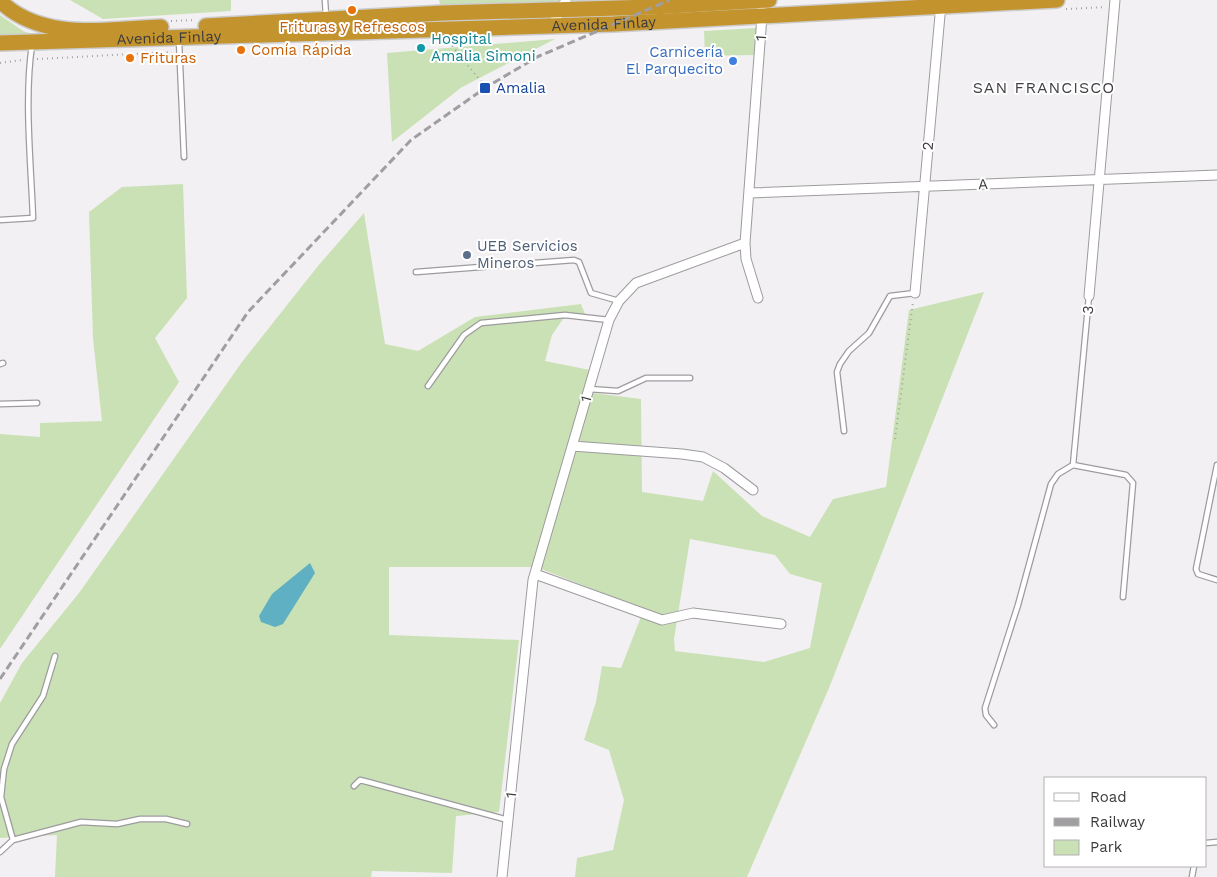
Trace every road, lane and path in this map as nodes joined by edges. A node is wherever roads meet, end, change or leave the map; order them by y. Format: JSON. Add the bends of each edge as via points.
{"nodes":[{"id":1,"x":325,"y":0,"type":"edge"},
{"id":2,"x":761,"y":0,"type":"edge"},
{"id":3,"x":769,"y":0,"type":"edge"},
{"id":4,"x":1058,"y":0,"type":"edge"},
{"id":5,"x":1115,"y":0,"type":"edge"},
{"id":6,"x":0,"y":1,"type":"edge"},
{"id":7,"x":941,"y":3,"type":"edge"},
{"id":8,"x":563,"y":5,"type":"edge"},
{"id":9,"x":762,"y":16,"type":"junction"},
{"id":10,"x":553,"y":24,"type":"junction"},
{"id":11,"x":327,"y":26,"type":"junction"},
{"id":12,"x":179,"y":37,"type":"junction"},
{"id":13,"x":447,"y":40,"type":"dead end"},
{"id":14,"x":32,"y":41,"type":"junction"},
{"id":15,"x":0,"y":43,"type":"edge"},
{"id":16,"x":484,"y":85,"type":"dead end"},
{"id":17,"x":184,"y":157,"type":"dead end"},
{"id":18,"x":1217,"y":175,"type":"edge"},
{"id":19,"x":1098,"y":179,"type":"junction"},
{"id":20,"x":924,"y":186,"type":"junction"},
{"id":21,"x":749,"y":193,"type":"junction"},
{"id":22,"x":0,"y":220,"type":"edge"},
{"id":23,"x":745,"y":243,"type":"junction"},
{"id":24,"x":416,"y":272,"type":"dead end"},
{"id":25,"x":914,"y":292,"type":"junction"},
{"id":26,"x":1089,"y":296,"type":"joint"},
{"id":27,"x":758,"y":298,"type":"dead end"},
{"id":28,"x":619,"y":301,"type":"junction"},
{"id":29,"x":609,"y":320,"type":"junction"},
{"id":30,"x":690,"y":378,"type":"dead end"},
{"id":31,"x":428,"y":386,"type":"dead end"},
{"id":32,"x":589,"y":389,"type":"junction"},
{"id":33,"x":37,"y":403,"type":"dead end"},
{"id":34,"x":0,"y":404,"type":"edge"},
{"id":35,"x":844,"y":431,"type":"dead end"},
{"id":36,"x":895,"y":439,"type":"dead end"},
{"id":37,"x":572,"y":446,"type":"junction"},
{"id":38,"x":1073,"y":465,"type":"junction"},
{"id":39,"x":1217,"y":465,"type":"edge"},
{"id":40,"x":753,"y":490,"type":"dead end"},
{"id":41,"x":535,"y":574,"type":"junction"},
{"id":42,"x":1217,"y":580,"type":"edge"},
{"id":43,"x":1123,"y":597,"type":"dead end"},
{"id":44,"x":781,"y":624,"type":"dead end"},
{"id":45,"x":55,"y":656,"type":"dead end"},
{"id":46,"x":994,"y":725,"type":"dead end"},
{"id":47,"x":354,"y":786,"type":"dead end"},
{"id":48,"x":508,"y":820,"type":"junction"},
{"id":49,"x":187,"y":824,"type":"dead end"},
{"id":50,"x":13,"y":840,"type":"junction"},
{"id":51,"x":0,"y":852,"type":"edge"},
{"id":52,"x":502,"y":877,"type":"edge"}],
"edges":[{"from":1,"to":11,"type":"lane"},
{"from":2,"to":3,"type":"highway","name":"Avenida Finlay"},
{"from":2,"to":8,"type":"highway","name":"Avenida Finlay","via":[[652,7]]},
{"from":2,"to":9,"type":"street","name":"1"},
{"from":4,"to":7,"type":"highway","name":"Avenida Finlay"},
{"from":5,"to":19,"type":"street","name":"3"},
{"from":6,"to":11,"type":"highway","name":"Avenida Finlay","via":[[27,20],[52,29]]},
{"from":7,"to":9,"type":"highway","name":"Avenida Finlay"},
{"from":7,"to":20,"type":"street","name":"2"},
{"from":8,"to":10,"type":"street"},
{"from":8,"to":11,"type":"highway","name":"Avenida Finlay"},
{"from":9,"to":10,"type":"highway","name":"Avenida Finlay"},
{"from":9,"to":21,"type":"street","name":"1"},
{"from":10,"to":11,"type":"highway","name":"Avenida Finlay"},
{"from":11,"to":12,"type":"highway","name":"Avenida Finlay"},
{"from":12,"to":14,"type":"highway","name":"Avenida Finlay"},
{"from":12,"to":17,"type":"lane"},
{"from":13,"to":16,"type":"path"},
{"from":14,"to":15,"type":"highway","name":"Avenida Finlay"},
{"from":14,"to":22,"type":"lane","via":[[33,218]]},
{"from":18,"to":19,"type":"street","name":"A"},
{"from":19,"to":20,"type":"street","name":"A"},
{"from":19,"to":26,"type":"street","name":"3"},
{"from":20,"to":21,"type":"street","name":"A"},
{"from":20,"to":25,"type":"street","name":"2"},
{"from":21,"to":23,"type":"street","name":"1"},
{"from":23,"to":27,"type":"street","via":[[746,259]]},
{"from":23,"to":28,"type":"street","name":"1","via":[[636,283]]},
{"from":24,"to":28,"type":"lane","via":[[574,260],[579,262],[591,292]]},
{"from":25,"to":35,"type":"lane","via":[[890,296],[869,333],[840,364],[837,372]]},
{"from":25,"to":36,"type":"path"},
{"from":26,"to":38,"type":"lane","name":"3"},
{"from":28,"to":29,"type":"street","name":"1"},
{"from":29,"to":31,"type":"lane","via":[[565,315],[481,323],[464,334]]},
{"from":29,"to":32,"type":"street","name":"1"},
{"from":30,"to":32,"type":"lane","via":[[646,378],[618,391]]},
{"from":32,"to":37,"type":"street","name":"1"},
{"from":33,"to":34,"type":"lane"},
{"from":37,"to":40,"type":"street","via":[[703,458],[724,468]]},
{"from":37,"to":41,"type":"street","name":"1"},
{"from":38,"to":43,"type":"lane","via":[[1126,475],[1133,483]]},
{"from":38,"to":46,"type":"lane","via":[[1058,474],[1051,484],[1018,605],[985,708]]},
{"from":39,"to":42,"type":"lane","via":[[1196,569],[1203,577]]},
{"from":41,"to":44,"type":"street","via":[[662,620],[694,613]]},
{"from":41,"to":48,"type":"street","name":"1"},
{"from":45,"to":50,"type":"lane","via":[[43,696],[12,744],[4,769],[0,797]]},
{"from":47,"to":48,"type":"lane","via":[[360,780]]},
{"from":48,"to":52,"type":"street","name":"1"},
{"from":49,"to":50,"type":"lane","via":[[166,819],[140,819],[117,824],[81,822]]},
{"from":50,"to":51,"type":"lane"}]}
